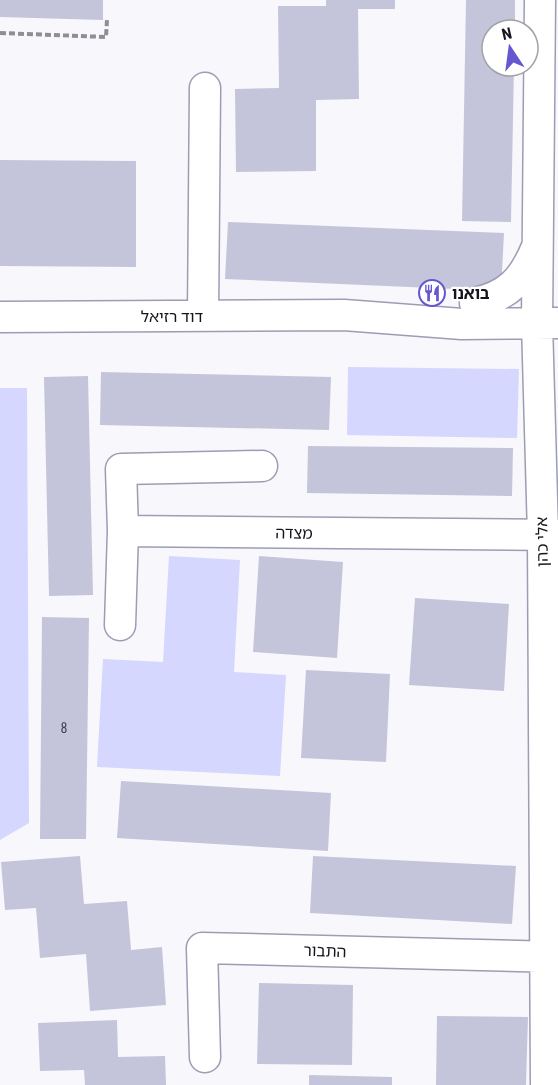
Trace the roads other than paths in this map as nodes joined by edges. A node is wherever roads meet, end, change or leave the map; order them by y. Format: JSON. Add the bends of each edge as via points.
{"nodes":[{"id":1,"x":540,"y":0,"type":"edge"},
{"id":2,"x":205,"y":88,"type":"dead end"},
{"id":3,"x":537,"y":246,"type":"junction"},
{"id":4,"x":475,"y":303,"type":"junction"},
{"id":5,"x":547,"y":313,"type":"edge"},
{"id":6,"x":344,"y":315,"type":"junction"},
{"id":7,"x":203,"y":316,"type":"junction"},
{"id":8,"x":0,"y":317,"type":"edge"},
{"id":9,"x":262,"y":466,"type":"dead end"},
{"id":10,"x":123,"y":531,"type":"junction"},
{"id":11,"x":550,"y":535,"type":"edge"},
{"id":12,"x":120,"y":625,"type":"dead end"},
{"id":13,"x":551,"y":773,"type":"edge"},
{"id":14,"x":552,"y":957,"type":"edge"},
{"id":15,"x":205,"y":1057,"type":"dead end"},
{"id":16,"x":546,"y":1085,"type":"edge"}],
"edges":[{"from":1,"to":3,"type":"street","name":"אלי כהן"},
{"from":2,"to":7,"type":"street"},
{"from":3,"to":4,"type":"street","via":[[517,282],[499,296]]},
{"from":3,"to":5,"type":"street","name":"אלי כהן"},
{"from":4,"to":5,"type":"street","name":"דוד רזיאל"},
{"from":4,"to":6,"type":"street","name":"דוד רזיאל"},
{"from":5,"to":6,"type":"street","name":"דוד רזיאל","via":[[462,324]]},
{"from":5,"to":11,"type":"street","name":"אלי כהן"},
{"from":6,"to":7,"type":"street","name":"דוד רזיאל"},
{"from":7,"to":8,"type":"street","name":"דוד רזיאל"},
{"from":9,"to":10,"type":"street","via":[[121,469]]},
{"from":10,"to":11,"type":"street","name":"מצדה"},
{"from":10,"to":12,"type":"street"},
{"from":11,"to":13,"type":"street","name":"אלי כהן"},
{"from":13,"to":14,"type":"street","name":"אלי כהן"},
{"from":14,"to":15,"type":"street","name":"התבור","via":[[202,948]]},
{"from":14,"to":16,"type":"street","name":"אלי כהן"}]}
